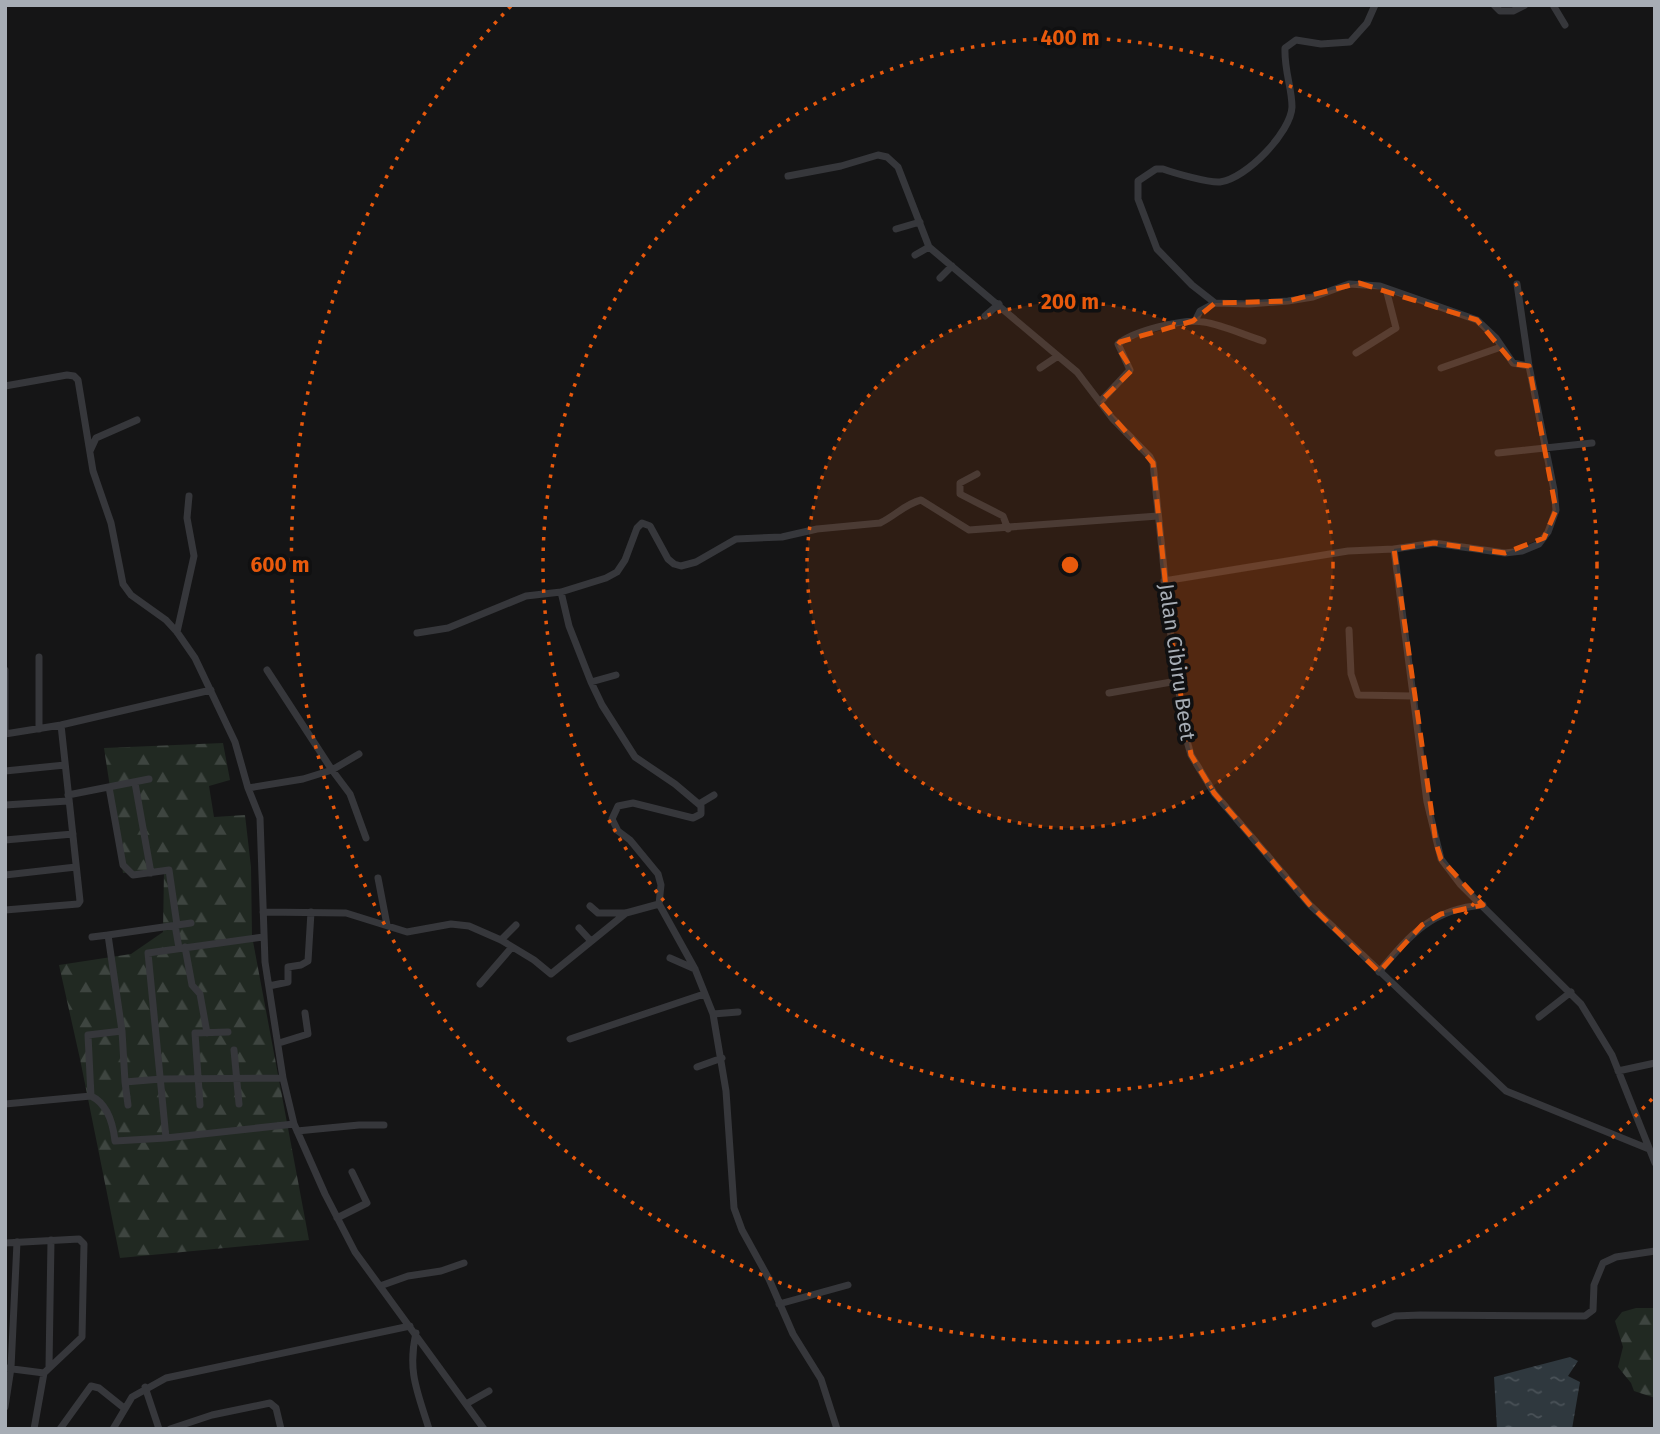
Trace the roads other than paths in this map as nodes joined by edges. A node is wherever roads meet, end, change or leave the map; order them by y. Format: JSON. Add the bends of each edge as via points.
{"nodes":[{"id":1,"x":1375,"y":5,"type":"edge"},
{"id":2,"x":1494,"y":5,"type":"edge"},
{"id":3,"x":1525,"y":5,"type":"edge"},
{"id":4,"x":1553,"y":5,"type":"edge"},
{"id":5,"x":1565,"y":25,"type":"dead end"},
{"id":6,"x":788,"y":176,"type":"dead end"},
{"id":7,"x":920,"y":222,"type":"junction"},
{"id":8,"x":896,"y":229,"type":"dead end"},
{"id":9,"x":929,"y":247,"type":"junction"},
{"id":10,"x":915,"y":255,"type":"dead end"},
{"id":11,"x":952,"y":266,"type":"junction"},
{"id":12,"x":940,"y":278,"type":"dead end"},
{"id":13,"x":1517,"y":284,"type":"dead end"},
{"id":14,"x":1387,"y":289,"type":"junction"},
{"id":15,"x":1215,"y":303,"type":"junction"},
{"id":16,"x":999,"y":304,"type":"junction"},
{"id":17,"x":985,"y":316,"type":"dead end"},
{"id":18,"x":1195,"y":321,"type":"junction"},
{"id":19,"x":1263,"y":341,"type":"dead end"},
{"id":20,"x":1501,"y":347,"type":"junction"},
{"id":21,"x":1356,"y":353,"type":"dead end"},
{"id":22,"x":1058,"y":356,"type":"junction"},
{"id":23,"x":1529,"y":366,"type":"junction"},
{"id":24,"x":1040,"y":368,"type":"dead end"},
{"id":25,"x":1441,"y":368,"type":"dead end"},
{"id":26,"x":5,"y":386,"type":"edge"},
{"id":27,"x":1100,"y":401,"type":"junction"},
{"id":28,"x":137,"y":420,"type":"dead end"},
{"id":29,"x":1592,"y":443,"type":"dead end"},
{"id":30,"x":1544,"y":447,"type":"junction"},
{"id":31,"x":90,"y":452,"type":"junction"},
{"id":32,"x":1498,"y":453,"type":"dead end"},
{"id":33,"x":977,"y":474,"type":"dead end"},
{"id":34,"x":189,"y":496,"type":"dead end"},
{"id":35,"x":1158,"y":516,"type":"junction"},
{"id":36,"x":1009,"y":529,"type":"junction"},
{"id":37,"x":1394,"y":549,"type":"junction"},
{"id":38,"x":1164,"y":581,"type":"junction"},
{"id":39,"x":561,"y":592,"type":"junction"},
{"id":40,"x":1349,"y":630,"type":"dead end"},
{"id":41,"x":177,"y":632,"type":"junction"},
{"id":42,"x":417,"y":633,"type":"dead end"},
{"id":43,"x":39,"y":657,"type":"dead end"},
{"id":44,"x":5,"y":670,"type":"edge"},
{"id":45,"x":267,"y":670,"type":"dead end"},
{"id":46,"x":616,"y":675,"type":"dead end"},
{"id":47,"x":1177,"y":681,"type":"junction"},
{"id":48,"x":591,"y":682,"type":"junction"},
{"id":49,"x":211,"y":690,"type":"junction"},
{"id":50,"x":1109,"y":693,"type":"dead end"},
{"id":51,"x":1412,"y":696,"type":"junction"},
{"id":52,"x":61,"y":725,"type":"junction"},
{"id":53,"x":39,"y":729,"type":"junction"},
{"id":54,"x":5,"y":734,"type":"edge"},
{"id":55,"x":359,"y":754,"type":"dead end"},
{"id":56,"x":65,"y":765,"type":"junction"},
{"id":57,"x":332,"y":770,"type":"junction"},
{"id":58,"x":5,"y":771,"type":"edge"},
{"id":59,"x":149,"y":779,"type":"dead end"},
{"id":60,"x":135,"y":783,"type":"junction"},
{"id":61,"x":109,"y":788,"type":"junction"},
{"id":62,"x":248,"y":788,"type":"junction"},
{"id":63,"x":714,"y":795,"type":"dead end"},
{"id":64,"x":68,"y":798,"type":"junction"},
{"id":65,"x":699,"y":804,"type":"junction"},
{"id":66,"x":5,"y":805,"type":"edge"},
{"id":67,"x":73,"y":834,"type":"junction"},
{"id":68,"x":366,"y":838,"type":"dead end"},
{"id":69,"x":5,"y":840,"type":"edge"},
{"id":70,"x":76,"y":867,"type":"junction"},
{"id":71,"x":151,"y":873,"type":"junction"},
{"id":72,"x":5,"y":875,"type":"edge"},
{"id":73,"x":378,"y":878,"type":"dead end"},
{"id":74,"x":659,"y":904,"type":"junction"},
{"id":75,"x":1483,"y":905,"type":"junction"},
{"id":76,"x":590,"y":906,"type":"dead end"},
{"id":77,"x":5,"y":910,"type":"edge"},
{"id":78,"x":263,"y":912,"type":"junction"},
{"id":79,"x":311,"y":912,"type":"junction"},
{"id":80,"x":626,"y":913,"type":"junction"},
{"id":81,"x":191,"y":923,"type":"dead end"},
{"id":82,"x":176,"y":925,"type":"junction"},
{"id":83,"x":387,"y":925,"type":"junction"},
{"id":84,"x":516,"y":925,"type":"dead end"},
{"id":85,"x":579,"y":928,"type":"dead end"},
{"id":86,"x":108,"y":935,"type":"junction"},
{"id":87,"x":92,"y":937,"type":"dead end"},
{"id":88,"x":263,"y":937,"type":"junction"},
{"id":89,"x":501,"y":940,"type":"junction"},
{"id":90,"x":590,"y":940,"type":"junction"},
{"id":91,"x":182,"y":947,"type":"junction"},
{"id":92,"x":512,"y":947,"type":"junction"},
{"id":93,"x":670,"y":958,"type":"dead end"},
{"id":94,"x":695,"y":969,"type":"junction"},
{"id":95,"x":1379,"y":972,"type":"junction"},
{"id":96,"x":480,"y":984,"type":"dead end"},
{"id":97,"x":269,"y":986,"type":"junction"},
{"id":98,"x":1571,"y":992,"type":"junction"},
{"id":99,"x":705,"y":994,"type":"junction"},
{"id":100,"x":738,"y":1012,"type":"dead end"},
{"id":101,"x":305,"y":1013,"type":"dead end"},
{"id":102,"x":712,"y":1014,"type":"junction"},
{"id":103,"x":1539,"y":1017,"type":"dead end"},
{"id":104,"x":122,"y":1031,"type":"junction"},
{"id":105,"x":228,"y":1032,"type":"dead end"},
{"id":106,"x":207,"y":1033,"type":"junction"},
{"id":107,"x":569,"y":1039,"type":"dead end"},
{"id":108,"x":279,"y":1043,"type":"junction"},
{"id":109,"x":234,"y":1049,"type":"dead end"},
{"id":110,"x":722,"y":1058,"type":"junction"},
{"id":111,"x":1655,"y":1063,"type":"edge"},
{"id":112,"x":697,"y":1067,"type":"dead end"},
{"id":113,"x":1618,"y":1071,"type":"junction"},
{"id":114,"x":237,"y":1078,"type":"junction"},
{"id":115,"x":283,"y":1078,"type":"junction"},
{"id":116,"x":161,"y":1079,"type":"junction"},
{"id":117,"x":199,"y":1079,"type":"junction"},
{"id":118,"x":125,"y":1082,"type":"junction"},
{"id":119,"x":91,"y":1096,"type":"junction"},
{"id":120,"x":5,"y":1104,"type":"edge"},
{"id":121,"x":239,"y":1104,"type":"dead end"},
{"id":122,"x":128,"y":1105,"type":"dead end"},
{"id":123,"x":200,"y":1105,"type":"dead end"},
{"id":124,"x":384,"y":1125,"type":"dead end"},
{"id":125,"x":295,"y":1128,"type":"junction"},
{"id":126,"x":166,"y":1138,"type":"junction"},
{"id":127,"x":1648,"y":1149,"type":"junction"},
{"id":128,"x":1655,"y":1163,"type":"edge"},
{"id":129,"x":352,"y":1172,"type":"dead end"},
{"id":130,"x":337,"y":1218,"type":"junction"},
{"id":131,"x":51,"y":1240,"type":"junction"},
{"id":132,"x":5,"y":1242,"type":"edge"},
{"id":133,"x":17,"y":1242,"type":"junction"},
{"id":134,"x":1655,"y":1251,"type":"edge"},
{"id":135,"x":464,"y":1263,"type":"dead end"},
{"id":136,"x":848,"y":1285,"type":"dead end"},
{"id":137,"x":380,"y":1286,"type":"junction"},
{"id":138,"x":779,"y":1304,"type":"junction"},
{"id":139,"x":1376,"y":1324,"type":"dead end"},
{"id":140,"x":410,"y":1326,"type":"junction"},
{"id":141,"x":416,"y":1333,"type":"junction"},
{"id":142,"x":8,"y":1368,"type":"edge"},
{"id":143,"x":46,"y":1370,"type":"junction"},
{"id":144,"x":145,"y":1387,"type":"junction"},
{"id":145,"x":489,"y":1391,"type":"dead end"},
{"id":146,"x":466,"y":1404,"type":"junction"},
{"id":147,"x":5,"y":1406,"type":"edge"},
{"id":148,"x":124,"y":1408,"type":"junction"},
{"id":149,"x":34,"y":1429,"type":"edge"},
{"id":150,"x":60,"y":1429,"type":"edge"},
{"id":151,"x":113,"y":1429,"type":"edge"},
{"id":152,"x":159,"y":1429,"type":"edge"},
{"id":153,"x":170,"y":1429,"type":"edge"},
{"id":154,"x":281,"y":1429,"type":"edge"},
{"id":155,"x":429,"y":1429,"type":"edge"},
{"id":156,"x":484,"y":1429,"type":"edge"},
{"id":157,"x":838,"y":1429,"type":"edge"}],
"edges":[{"from":1,"to":15,"type":"street","via":[[1350,42],[1296,40],[1285,48],[1292,110],[1278,139],[1254,164],[1221,182],[1163,169],[1138,181],[1138,199],[1157,249]]},
{"from":2,"to":3,"type":"street","via":[[1506,12]]},
{"from":4,"to":5,"type":"street"},
{"from":6,"to":7,"type":"street","via":[[878,155],[887,157],[898,167]]},
{"from":7,"to":8,"type":"street"},
{"from":7,"to":9,"type":"street"},
{"from":9,"to":10,"type":"street"},
{"from":9,"to":11,"type":"street","name":"Jalan Cibiru Beet"},
{"from":11,"to":12,"type":"street"},
{"from":11,"to":16,"type":"street","name":"Jalan Cibiru Beet"},
{"from":13,"to":23,"type":"street"},
{"from":14,"to":15,"type":"street","via":[[1359,284],[1288,301]]},
{"from":14,"to":20,"type":"street","via":[[1478,320]]},
{"from":14,"to":21,"type":"street","via":[[1396,328]]},
{"from":15,"to":18,"type":"street","via":[[1200,311]]},
{"from":16,"to":17,"type":"street"},
{"from":16,"to":22,"type":"street","name":"Jalan Cibiru Beet"},
{"from":18,"to":19,"type":"street"},
{"from":18,"to":27,"type":"street","via":[[1138,333],[1120,342],[1117,346],[1131,369]]},
{"from":20,"to":23,"type":"street","via":[[1513,363]]},
{"from":20,"to":25,"type":"street"},
{"from":22,"to":24,"type":"street"},
{"from":22,"to":27,"type":"street","name":"Jalan Cibiru Beet"},
{"from":23,"to":30,"type":"street"},
{"from":26,"to":31,"type":"street","via":[[74,376]]},
{"from":27,"to":35,"type":"street","name":"Jalan Cibiru Beet","via":[[1152,459]]},
{"from":28,"to":31,"type":"street","via":[[96,438]]},
{"from":29,"to":30,"type":"street"},
{"from":30,"to":32,"type":"street"},
{"from":30,"to":37,"type":"street","via":[[1556,510],[1539,544],[1505,553],[1434,543]]},
{"from":31,"to":41,"type":"street","via":[[123,584]]},
{"from":33,"to":36,"type":"street","via":[[960,483],[960,494],[1003,516]]},
{"from":34,"to":41,"type":"street","via":[[187,518],[194,556]]},
{"from":35,"to":36,"type":"street"},
{"from":35,"to":38,"type":"street","name":"Jalan Cibiru Beet"},
{"from":36,"to":39,"type":"street","via":[[969,530],[921,500],[880,523],[736,540],[681,566],[668,559],[650,526],[642,523],[617,572]]},
{"from":37,"to":38,"type":"street","via":[[1348,551]]},
{"from":37,"to":51,"type":"street"},
{"from":38,"to":47,"type":"street","name":"Jalan Cibiru Beet"},
{"from":39,"to":42,"type":"street","via":[[526,596],[448,628]]},
{"from":39,"to":48,"type":"street"},
{"from":40,"to":51,"type":"street","via":[[1358,695]]},
{"from":41,"to":49,"type":"street"},
{"from":43,"to":53,"type":"street"},
{"from":44,"to":54,"type":"street"},
{"from":45,"to":57,"type":"street"},
{"from":46,"to":48,"type":"street"},
{"from":47,"to":50,"type":"street"},
{"from":47,"to":95,"type":"street","name":"Jalan Cibiru Beet","via":[[1191,755],[1214,793],[1310,905]]},
{"from":48,"to":65,"type":"street","via":[[635,757]]},
{"from":49,"to":52,"type":"street"},
{"from":49,"to":62,"type":"street","via":[[235,742]]},
{"from":51,"to":75,"type":"street","via":[[1427,802],[1441,859]]},
{"from":52,"to":53,"type":"street"},
{"from":52,"to":56,"type":"street"},
{"from":53,"to":54,"type":"street"},
{"from":55,"to":57,"type":"street"},
{"from":56,"to":58,"type":"street"},
{"from":56,"to":64,"type":"street"},
{"from":57,"to":62,"type":"street"},
{"from":57,"to":68,"type":"street","via":[[350,794]]},
{"from":59,"to":60,"type":"street"},
{"from":60,"to":61,"type":"street"},
{"from":60,"to":71,"type":"street"},
{"from":61,"to":64,"type":"street"},
{"from":61,"to":71,"type":"street","via":[[123,865],[133,875]]},
{"from":62,"to":78,"type":"street","via":[[261,818]]},
{"from":63,"to":65,"type":"street"},
{"from":64,"to":66,"type":"street"},
{"from":64,"to":67,"type":"street"},
{"from":65,"to":74,"type":"street","via":[[701,814],[693,818],[632,803],[618,806],[613,813],[613,824],[658,874]]},
{"from":67,"to":69,"type":"street"},
{"from":67,"to":70,"type":"street"},
{"from":70,"to":72,"type":"street"},
{"from":70,"to":77,"type":"street","via":[[78,904]]},
{"from":71,"to":82,"type":"street","via":[[169,870]]},
{"from":73,"to":83,"type":"street"},
{"from":74,"to":80,"type":"street"},
{"from":74,"to":94,"type":"street"},
{"from":75,"to":95,"type":"street","via":[[1441,914],[1422,925]]},
{"from":75,"to":98,"type":"street"},
{"from":76,"to":80,"type":"street","via":[[598,913]]},
{"from":78,"to":79,"type":"street"},
{"from":78,"to":88,"type":"street"},
{"from":79,"to":83,"type":"street","via":[[346,913]]},
{"from":79,"to":97,"type":"street","via":[[308,961],[288,967],[288,982]]},
{"from":80,"to":90,"type":"street"},
{"from":81,"to":82,"type":"street"},
{"from":82,"to":86,"type":"street"},
{"from":82,"to":91,"type":"street"},
{"from":83,"to":89,"type":"street","via":[[407,932],[451,924],[469,926]]},
{"from":84,"to":89,"type":"street"},
{"from":85,"to":90,"type":"street"},
{"from":86,"to":87,"type":"street"},
{"from":86,"to":104,"type":"street"},
{"from":88,"to":91,"type":"street"},
{"from":88,"to":97,"type":"street"},
{"from":89,"to":92,"type":"street"},
{"from":90,"to":92,"type":"street","via":[[551,974]]},
{"from":91,"to":106,"type":"street","via":[[192,985],[200,994]]},
{"from":91,"to":116,"type":"street","via":[[148,953]]},
{"from":92,"to":96,"type":"street"},
{"from":93,"to":94,"type":"street"},
{"from":94,"to":99,"type":"street"},
{"from":95,"to":127,"type":"street","name":"Jalan Cibiru Beet","via":[[1506,1091]]},
{"from":97,"to":108,"type":"street"},
{"from":98,"to":103,"type":"street"},
{"from":98,"to":113,"type":"street","via":[[1596,1027]]},
{"from":99,"to":102,"type":"street"},
{"from":99,"to":107,"type":"street"},
{"from":100,"to":102,"type":"street"},
{"from":101,"to":108,"type":"street","via":[[307,1034]]},
{"from":102,"to":110,"type":"street"},
{"from":104,"to":118,"type":"street"},
{"from":104,"to":119,"type":"street","via":[[88,1035]]},
{"from":105,"to":106,"type":"street"},
{"from":106,"to":117,"type":"street","via":[[195,1033]]},
{"from":108,"to":115,"type":"street"},
{"from":109,"to":114,"type":"street"},
{"from":110,"to":112,"type":"street"},
{"from":110,"to":138,"type":"street","via":[[734,1208]]},
{"from":111,"to":113,"type":"street"},
{"from":113,"to":127,"type":"street"},
{"from":114,"to":115,"type":"street"},
{"from":114,"to":117,"type":"street"},
{"from":114,"to":121,"type":"street"},
{"from":115,"to":125,"type":"street"},
{"from":116,"to":117,"type":"street"},
{"from":116,"to":118,"type":"street"},
{"from":116,"to":126,"type":"street"},
{"from":117,"to":123,"type":"street"},
{"from":118,"to":122,"type":"street"},
{"from":119,"to":120,"type":"street"},
{"from":119,"to":126,"type":"street","via":[[100,1100],[107,1112],[115,1141]]},
{"from":124,"to":125,"type":"street"},
{"from":125,"to":126,"type":"street"},
{"from":125,"to":130,"type":"street"},
{"from":127,"to":128,"type":"street"},
{"from":129,"to":130,"type":"street","via":[[368,1203]]},
{"from":130,"to":137,"type":"street"},
{"from":131,"to":133,"type":"street"},
{"from":131,"to":143,"type":"street"},
{"from":131,"to":143,"type":"street","via":[[83,1241],[82,1337]]},
{"from":132,"to":133,"type":"street"},
{"from":133,"to":142,"type":"street"},
{"from":134,"to":139,"type":"street","via":[[1603,1263],[1594,1285],[1593,1310],[1585,1316],[1420,1315]]},
{"from":135,"to":137,"type":"street"},
{"from":136,"to":138,"type":"street"},
{"from":137,"to":140,"type":"street"},
{"from":138,"to":157,"type":"street","via":[[821,1379]]},
{"from":140,"to":141,"type":"street"},
{"from":140,"to":144,"type":"street","via":[[209,1367]]},
{"from":141,"to":146,"type":"street"},
{"from":141,"to":155,"type":"street","via":[[412,1374]]},
{"from":142,"to":143,"type":"street"},
{"from":142,"to":147,"type":"street"},
{"from":143,"to":149,"type":"street"},
{"from":144,"to":148,"type":"street"},
{"from":144,"to":152,"type":"street"},
{"from":145,"to":146,"type":"street"},
{"from":146,"to":156,"type":"street"},
{"from":148,"to":150,"type":"street","via":[[91,1387]]},
{"from":148,"to":151,"type":"street"},
{"from":153,"to":154,"type":"street","via":[[270,1403],[276,1408]]}]}
